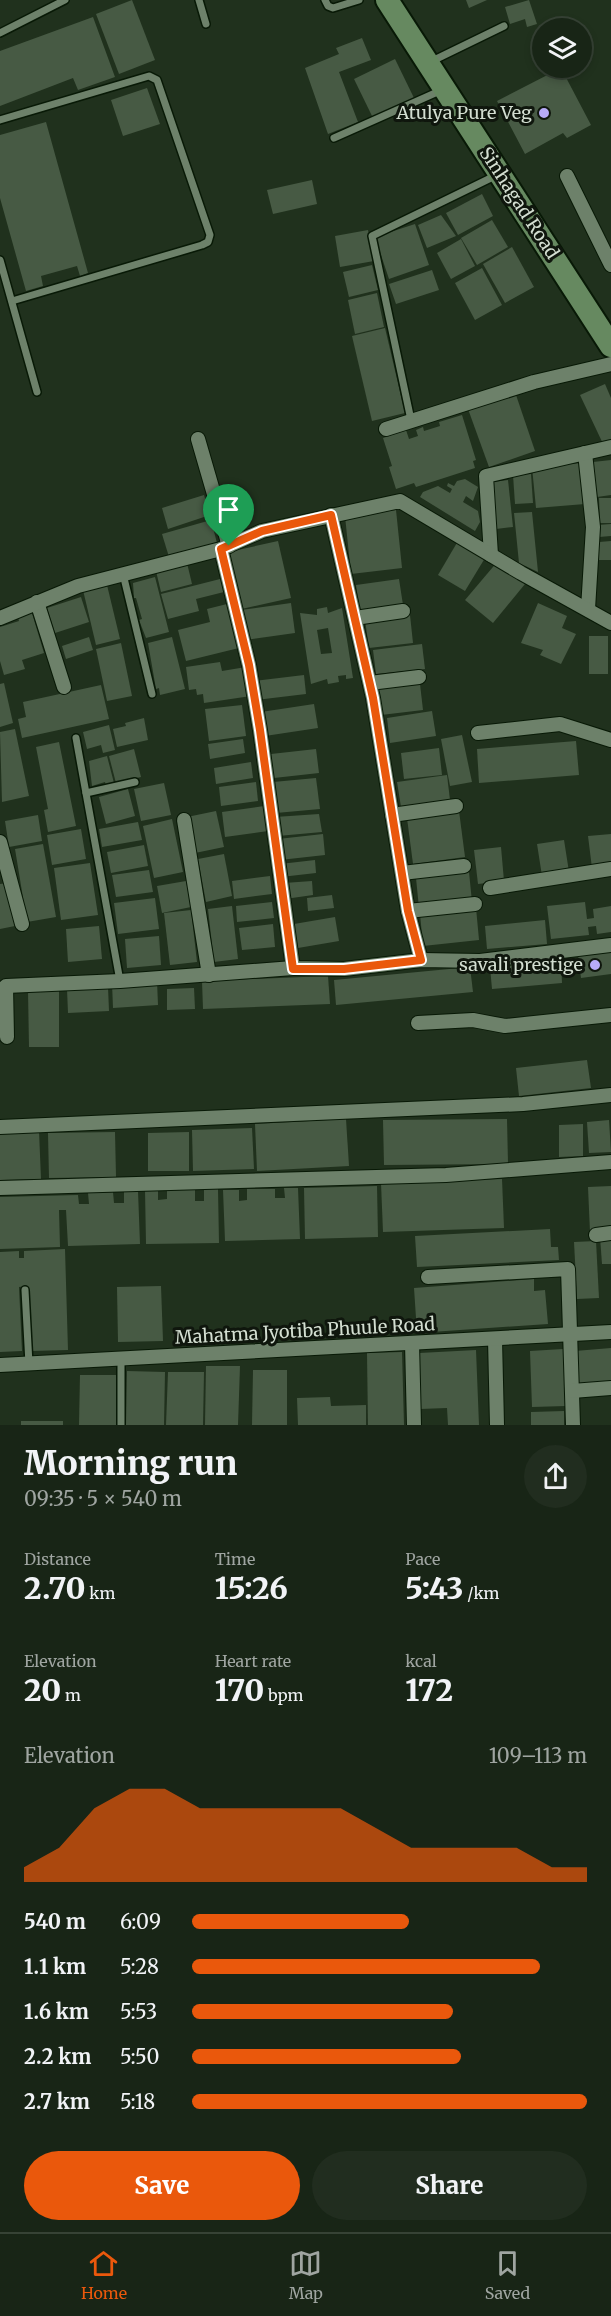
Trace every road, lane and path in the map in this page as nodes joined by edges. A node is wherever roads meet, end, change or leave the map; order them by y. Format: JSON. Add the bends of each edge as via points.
{"nodes":[{"id":1,"x":65,"y":0,"type":"edge"},
{"id":2,"x":199,"y":0,"type":"edge"},
{"id":3,"x":326,"y":0,"type":"edge"},
{"id":4,"x":359,"y":0,"type":"edge"},
{"id":5,"x":387,"y":0,"type":"edge"},
{"id":6,"x":206,"y":24,"type":"dead end"},
{"id":7,"x":504,"y":26,"type":"dead end"},
{"id":8,"x":0,"y":33,"type":"edge"},
{"id":9,"x":428,"y":63,"type":"junction"},
{"id":10,"x":445,"y":89,"type":"junction"},
{"id":11,"x":0,"y":120,"type":"edge"},
{"id":12,"x":334,"y":138,"type":"dead end"},
{"id":13,"x":499,"y":174,"type":"junction"},
{"id":14,"x":567,"y":176,"type":"dead end"},
{"id":15,"x":0,"y":260,"type":"edge"},
{"id":16,"x":611,"y":265,"type":"edge"},
{"id":17,"x":12,"y":301,"type":"junction"},
{"id":18,"x":611,"y":346,"type":"edge"},
{"id":19,"x":611,"y":364,"type":"edge"},
{"id":20,"x":37,"y":392,"type":"dead end"},
{"id":21,"x":411,"y":420,"type":"junction"},
{"id":22,"x":386,"y":429,"type":"dead end"},
{"id":23,"x":198,"y":439,"type":"dead end"},
{"id":24,"x":611,"y":447,"type":"edge"},
{"id":25,"x":585,"y":453,"type":"junction"},
{"id":26,"x":331,"y":515,"type":"junction"},
{"id":27,"x":225,"y":547,"type":"junction"},
{"id":28,"x":491,"y":555,"type":"junction"},
{"id":29,"x":123,"y":574,"type":"junction"},
{"id":30,"x":37,"y":602,"type":"junction"},
{"id":31,"x":588,"y":609,"type":"junction"},
{"id":32,"x":403,"y":611,"type":"dead end"},
{"id":33,"x":0,"y":618,"type":"edge"},
{"id":34,"x":355,"y":618,"type":"junction"},
{"id":35,"x":611,"y":623,"type":"edge"},
{"id":36,"x":419,"y":677,"type":"dead end"},
{"id":37,"x":370,"y":683,"type":"junction"},
{"id":38,"x":64,"y":687,"type":"dead end"},
{"id":39,"x":152,"y":694,"type":"dead end"},
{"id":40,"x":478,"y":733,"type":"dead end"},
{"id":41,"x":76,"y":738,"type":"dead end"},
{"id":42,"x":611,"y":740,"type":"edge"},
{"id":43,"x":135,"y":782,"type":"dead end"},
{"id":44,"x":86,"y":793,"type":"junction"},
{"id":45,"x":456,"y":806,"type":"dead end"},
{"id":46,"x":393,"y":815,"type":"junction"},
{"id":47,"x":184,"y":820,"type":"dead end"},
{"id":48,"x":0,"y":842,"type":"edge"},
{"id":49,"x":464,"y":866,"type":"dead end"},
{"id":50,"x":611,"y":869,"type":"edge"},
{"id":51,"x":402,"y":873,"type":"junction"},
{"id":52,"x":490,"y":888,"type":"dead end"},
{"id":53,"x":475,"y":904,"type":"dead end"},
{"id":54,"x":408,"y":911,"type":"junction"},
{"id":55,"x":22,"y":924,"type":"dead end"},
{"id":56,"x":611,"y":945,"type":"edge"},
{"id":57,"x":421,"y":960,"type":"junction"},
{"id":58,"x":293,"y":969,"type":"junction"},
{"id":59,"x":209,"y":975,"type":"junction"},
{"id":60,"x":120,"y":981,"type":"junction"},
{"id":61,"x":3,"y":983,"type":"edge"},
{"id":62,"x":611,"y":1015,"type":"edge"},
{"id":63,"x":418,"y":1023,"type":"dead end"},
{"id":64,"x":7,"y":1037,"type":"dead end"},
{"id":65,"x":611,"y":1095,"type":"edge"},
{"id":66,"x":0,"y":1127,"type":"edge"},
{"id":67,"x":611,"y":1162,"type":"edge"},
{"id":68,"x":0,"y":1188,"type":"edge"},
{"id":69,"x":611,"y":1233,"type":"edge"},
{"id":70,"x":596,"y":1234,"type":"dead end"},
{"id":71,"x":428,"y":1277,"type":"dead end"},
{"id":72,"x":25,"y":1290,"type":"dead end"},
{"id":73,"x":611,"y":1332,"type":"edge"},
{"id":74,"x":569,"y":1334,"type":"junction"},
{"id":75,"x":495,"y":1339,"type":"junction"},
{"id":76,"x":412,"y":1343,"type":"junction"},
{"id":77,"x":121,"y":1359,"type":"junction"},
{"id":78,"x":29,"y":1364,"type":"junction"},
{"id":79,"x":0,"y":1365,"type":"edge"},
{"id":80,"x":611,"y":1388,"type":"edge"},
{"id":81,"x":572,"y":1391,"type":"junction"},
{"id":82,"x":121,"y":1425,"type":"edge"},
{"id":83,"x":414,"y":1425,"type":"edge"},
{"id":84,"x":497,"y":1425,"type":"edge"},
{"id":85,"x":573,"y":1425,"type":"edge"}],
"edges":[{"from":1,"to":8,"type":"lane"},
{"from":2,"to":6,"type":"lane"},
{"from":3,"to":4,"type":"lane","via":[[333,8]]},
{"from":5,"to":9,"type":"main road","name":"Sinhagad Road"},
{"from":7,"to":9,"type":"lane"},
{"from":9,"to":10,"type":"main road","name":"Sinhagad Road"},
{"from":10,"to":12,"type":"lane"},
{"from":10,"to":13,"type":"main road","name":"Sinhagad Road"},
{"from":11,"to":17,"type":"lane","via":[[149,76],[158,80],[210,235],[202,245]]},
{"from":13,"to":18,"type":"main road","name":"Sinhagad Road"},
{"from":13,"to":21,"type":"lane","via":[[372,236]]},
{"from":14,"to":16,"type":"street"},
{"from":15,"to":17,"type":"lane"},
{"from":17,"to":20,"type":"lane"},
{"from":19,"to":21,"type":"street","via":[[534,382]]},
{"from":21,"to":22,"type":"street"},
{"from":23,"to":27,"type":"street"},
{"from":24,"to":25,"type":"street"},
{"from":25,"to":28,"type":"street","via":[[486,476]]},
{"from":25,"to":31,"type":"street","via":[[593,527]]},
{"from":26,"to":27,"type":"street","via":[[262,531]]},
{"from":26,"to":28,"type":"street","via":[[400,501]]},
{"from":26,"to":34,"type":"street"},
{"from":27,"to":29,"type":"street"},
{"from":27,"to":58,"type":"street","via":[[258,719]]},
{"from":28,"to":31,"type":"street"},
{"from":29,"to":30,"type":"street"},
{"from":29,"to":39,"type":"lane"},
{"from":30,"to":33,"type":"street"},
{"from":30,"to":38,"type":"street"},
{"from":31,"to":35,"type":"street"},
{"from":32,"to":34,"type":"street"},
{"from":34,"to":37,"type":"street"},
{"from":36,"to":37,"type":"street"},
{"from":37,"to":46,"type":"street"},
{"from":40,"to":42,"type":"street","via":[[560,724]]},
{"from":41,"to":44,"type":"lane"},
{"from":43,"to":44,"type":"lane"},
{"from":44,"to":60,"type":"lane"},
{"from":45,"to":46,"type":"street"},
{"from":46,"to":51,"type":"street"},
{"from":47,"to":59,"type":"street"},
{"from":48,"to":55,"type":"street"},
{"from":49,"to":51,"type":"street"},
{"from":50,"to":52,"type":"street"},
{"from":51,"to":54,"type":"street"},
{"from":53,"to":54,"type":"street"},
{"from":54,"to":57,"type":"street"},
{"from":56,"to":57,"type":"street","via":[[480,961]]},
{"from":57,"to":58,"type":"street","via":[[344,969]]},
{"from":58,"to":59,"type":"street"},
{"from":59,"to":60,"type":"street"},
{"from":60,"to":61,"type":"street"},
{"from":61,"to":64,"type":"street"},
{"from":62,"to":63,"type":"street","via":[[505,1026],[473,1020]]},
{"from":65,"to":66,"type":"street","via":[[523,1104]]},
{"from":67,"to":68,"type":"street","via":[[446,1175]]},
{"from":69,"to":70,"type":"street"},
{"from":71,"to":74,"type":"street","via":[[568,1269]]},
{"from":72,"to":78,"type":"lane"},
{"from":73,"to":74,"type":"street","name":"Mahatma Jyotiba Phuule Road"},
{"from":74,"to":75,"type":"street","name":"Mahatma Jyotiba Phuule Road"},
{"from":74,"to":81,"type":"street"},
{"from":75,"to":76,"type":"street","name":"Mahatma Jyotiba Phuule Road"},
{"from":75,"to":84,"type":"street"},
{"from":76,"to":77,"type":"street","name":"Mahatma Jyotiba Phuule Road"},
{"from":76,"to":83,"type":"street"},
{"from":77,"to":78,"type":"street","name":"Mahatma Jyotiba Phuule Road"},
{"from":77,"to":82,"type":"lane"},
{"from":78,"to":79,"type":"street","name":"Mahatma Jyotiba Phuule Road"},
{"from":80,"to":81,"type":"street"},
{"from":81,"to":85,"type":"street"}]}
